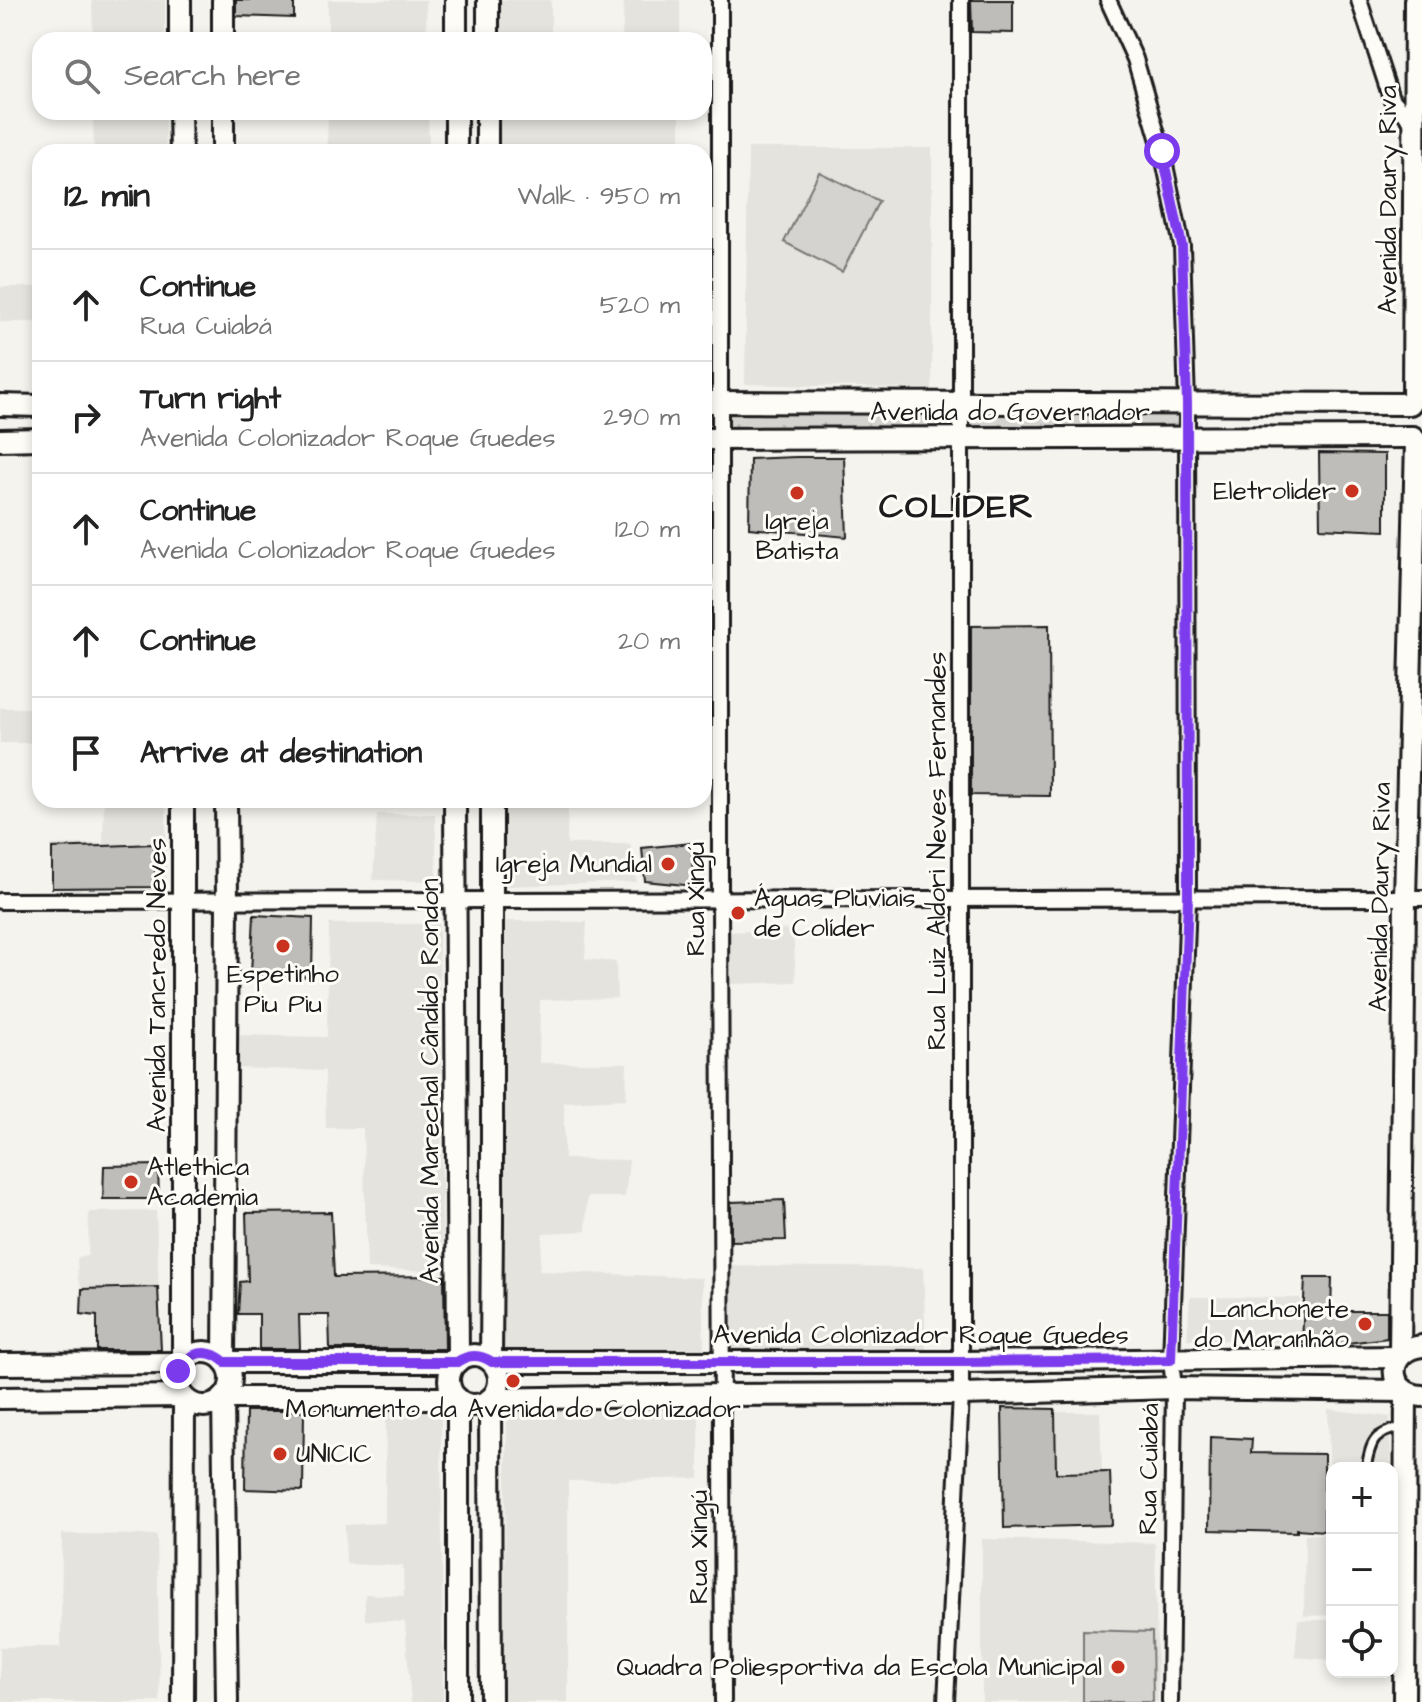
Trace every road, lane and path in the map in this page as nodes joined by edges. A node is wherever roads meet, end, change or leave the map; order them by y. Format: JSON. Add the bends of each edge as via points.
{"nodes":[{"id":1,"x":180,"y":0,"type":"edge"},
{"id":2,"x":223,"y":0,"type":"edge"},
{"id":3,"x":456,"y":0,"type":"edge"},
{"id":4,"x":488,"y":0,"type":"edge"},
{"id":5,"x":720,"y":0,"type":"edge"},
{"id":6,"x":961,"y":0,"type":"edge"},
{"id":7,"x":1108,"y":0,"type":"edge"},
{"id":8,"x":1359,"y":0,"type":"edge"},
{"id":9,"x":1415,"y":0,"type":"edge"},
{"id":10,"x":180,"y":32,"type":"edge"},
{"id":11,"x":223,"y":32,"type":"edge"},
{"id":12,"x":456,"y":32,"type":"edge"},
{"id":13,"x":488,"y":32,"type":"edge"},
{"id":14,"x":1418,"y":102,"type":"edge"},
{"id":15,"x":180,"y":120,"type":"edge"},
{"id":16,"x":223,"y":120,"type":"edge"},
{"id":17,"x":456,"y":120,"type":"edge"},
{"id":18,"x":487,"y":120,"type":"edge"},
{"id":19,"x":1414,"y":124,"type":"junction"},
{"id":20,"x":181,"y":144,"type":"edge"},
{"id":21,"x":223,"y":144,"type":"edge"},
{"id":22,"x":456,"y":144,"type":"edge"},
{"id":23,"x":487,"y":144,"type":"edge"},
{"id":24,"x":1418,"y":174,"type":"edge"},
{"id":25,"x":1415,"y":400,"type":"edge"},
{"id":26,"x":712,"y":402,"type":"edge"},
{"id":27,"x":961,"y":403,"type":"junction"},
{"id":28,"x":1187,"y":404,"type":"junction"},
{"id":29,"x":0,"y":405,"type":"edge"},
{"id":30,"x":32,"y":406,"type":"edge"},
{"id":31,"x":1187,"y":437,"type":"junction"},
{"id":32,"x":32,"y":439,"type":"edge"},
{"id":33,"x":712,"y":439,"type":"edge"},
{"id":34,"x":961,"y":439,"type":"junction"},
{"id":35,"x":0,"y":440,"type":"edge"},
{"id":36,"x":1417,"y":441,"type":"edge"},
{"id":37,"x":183,"y":808,"type":"edge"},
{"id":38,"x":226,"y":808,"type":"edge"},
{"id":39,"x":455,"y":808,"type":"edge"},
{"id":40,"x":492,"y":808,"type":"edge"},
{"id":41,"x":961,"y":898,"type":"junction"},
{"id":42,"x":1188,"y":898,"type":"junction"},
{"id":43,"x":1414,"y":898,"type":"edge"},
{"id":44,"x":720,"y":899,"type":"junction"},
{"id":45,"x":455,"y":900,"type":"junction"},
{"id":46,"x":492,"y":900,"type":"junction"},
{"id":47,"x":0,"y":901,"type":"edge"},
{"id":48,"x":183,"y":901,"type":"junction"},
{"id":49,"x":227,"y":901,"type":"junction"},
{"id":50,"x":1422,"y":1346,"type":"edge"},
{"id":51,"x":1400,"y":1356,"type":"junction"},
{"id":52,"x":1171,"y":1360,"type":"junction"},
{"id":53,"x":183,"y":1362,"type":"junction"},
{"id":54,"x":225,"y":1362,"type":"junction"},
{"id":55,"x":458,"y":1362,"type":"junction"},
{"id":56,"x":491,"y":1362,"type":"junction"},
{"id":57,"x":961,"y":1362,"type":"junction"},
{"id":58,"x":721,"y":1363,"type":"junction"},
{"id":59,"x":0,"y":1364,"type":"edge"},
{"id":60,"x":1174,"y":1388,"type":"junction"},
{"id":61,"x":1411,"y":1393,"type":"edge"},
{"id":62,"x":961,"y":1394,"type":"junction"},
{"id":63,"x":722,"y":1395,"type":"junction"},
{"id":64,"x":0,"y":1398,"type":"edge"},
{"id":65,"x":183,"y":1398,"type":"junction"},
{"id":66,"x":224,"y":1398,"type":"junction"},
{"id":67,"x":458,"y":1398,"type":"junction"},
{"id":68,"x":490,"y":1399,"type":"junction"},
{"id":69,"x":1405,"y":1427,"type":"junction"},
{"id":70,"x":1367,"y":1462,"type":"edge"},
{"id":71,"x":1398,"y":1569,"type":"edge"},
{"id":72,"x":183,"y":1702,"type":"edge"},
{"id":73,"x":227,"y":1702,"type":"edge"},
{"id":74,"x":458,"y":1702,"type":"edge"},
{"id":75,"x":491,"y":1702,"type":"edge"},
{"id":76,"x":723,"y":1702,"type":"edge"},
{"id":77,"x":946,"y":1702,"type":"edge"},
{"id":78,"x":1170,"y":1702,"type":"edge"},
{"id":79,"x":1404,"y":1702,"type":"edge"}],
"edges":[{"from":1,"to":10,"type":"street"},
{"from":2,"to":11,"type":"street"},
{"from":3,"to":12,"type":"street"},
{"from":4,"to":13,"type":"street"},
{"from":5,"to":26,"type":"street","name":"Rua Xingú"},
{"from":6,"to":27,"type":"street","name":"Rua Luiz Aldori Neves Fernandes"},
{"from":7,"to":28,"type":"street","name":"Rua Cuiabá","via":[[1139,72],[1182,246]]},
{"from":8,"to":19,"type":"street","via":[[1391,98]]},
{"from":9,"to":14,"type":"street","name":"Avenida Daury Riva"},
{"from":14,"to":19,"type":"street","name":"Avenida Daury Riva"},
{"from":15,"to":20,"type":"street"},
{"from":16,"to":21,"type":"street"},
{"from":17,"to":22,"type":"street"},
{"from":18,"to":23,"type":"street"},
{"from":19,"to":24,"type":"street","name":"Avenida Daury Riva"},
{"from":24,"to":25,"type":"street","name":"Avenida Daury Riva"},
{"from":25,"to":28,"type":"street","name":"Avenida do Governador"},
{"from":25,"to":36,"type":"street","name":"Avenida Daury Riva","via":[[1406,421]]},
{"from":26,"to":27,"type":"street","name":"Avenida do Governador"},
{"from":26,"to":33,"type":"street","name":"Rua Xingú"},
{"from":27,"to":28,"type":"street","name":"Avenida do Governador"},
{"from":27,"to":34,"type":"street","name":"Rua Luiz Aldori Neves Fernandes"},
{"from":28,"to":31,"type":"street","name":"Rua Cuiabá"},
{"from":29,"to":30,"type":"street"},
{"from":31,"to":34,"type":"street","name":"Avenida do Governador"},
{"from":31,"to":36,"type":"street","name":"Avenida do Governador"},
{"from":31,"to":42,"type":"street","name":"Rua Cuiabá"},
{"from":32,"to":35,"type":"street"},
{"from":33,"to":34,"type":"street","name":"Avenida do Governador"},
{"from":33,"to":44,"type":"street","name":"Rua Xingú"},
{"from":34,"to":41,"type":"street","name":"Rua Luiz Aldori Neves Fernandes"},
{"from":36,"to":43,"type":"street","name":"Avenida Daury Riva"},
{"from":37,"to":48,"type":"street","name":"Avenida Tancredo Neves"},
{"from":38,"to":49,"type":"street"},
{"from":39,"to":45,"type":"street","name":"Avenida Marechal Cândido Rondon"},
{"from":40,"to":46,"type":"street"},
{"from":41,"to":42,"type":"street"},
{"from":41,"to":44,"type":"street"},
{"from":41,"to":57,"type":"street","name":"Rua Luiz Aldori Neves Fernandes"},
{"from":42,"to":43,"type":"street"},
{"from":42,"to":52,"type":"street","name":"Rua Cuiabá"},
{"from":43,"to":51,"type":"street","name":"Avenida Daury Riva"},
{"from":44,"to":46,"type":"street"},
{"from":44,"to":58,"type":"street","name":"Rua Xingú"},
{"from":45,"to":46,"type":"street"},
{"from":45,"to":49,"type":"street"},
{"from":45,"to":55,"type":"street","name":"Avenida Marechal Cândido Rondon"},
{"from":46,"to":56,"type":"street"},
{"from":47,"to":48,"type":"street"},
{"from":48,"to":49,"type":"street"},
{"from":48,"to":53,"type":"street","name":"Avenida Tancredo Neves"},
{"from":49,"to":54,"type":"street"},
{"from":50,"to":51,"type":"street","name":"Avenida Colonizador Roque Guedes"},
{"from":51,"to":52,"type":"street","name":"Avenida Colonizador Roque Guedes"},
{"from":51,"to":61,"type":"street","name":"Avenida Daury Riva","via":[[1396,1379]]},
{"from":52,"to":57,"type":"street","name":"Avenida Colonizador Roque Guedes"},
{"from":52,"to":60,"type":"street","name":"Rua Cuiabá"},
{"from":53,"to":54,"type":"street","via":[[203,1352]]},
{"from":53,"to":59,"type":"street"},
{"from":53,"to":65,"type":"street","via":[[176,1380]]},
{"from":54,"to":55,"type":"street"},
{"from":54,"to":66,"type":"street","via":[[231,1376]]},
{"from":55,"to":56,"type":"street","via":[[478,1355]]},
{"from":55,"to":67,"type":"street","via":[[450,1376]]},
{"from":56,"to":58,"type":"street","name":"Avenida Colonizador Roque Guedes"},
{"from":56,"to":68,"type":"street","via":[[499,1384]]},
{"from":57,"to":58,"type":"street","name":"Avenida Colonizador Roque Guedes"},
{"from":57,"to":62,"type":"street","name":"Rua Luiz Aldori Neves Fernandes"},
{"from":58,"to":63,"type":"street","name":"Rua Xingú"},
{"from":60,"to":61,"type":"street","name":"Avenida Colonizador Roque Guedes"},
{"from":60,"to":62,"type":"street","name":"Avenida Colonizador Roque Guedes"},
{"from":60,"to":78,"type":"street","name":"Rua Cuiabá"},
{"from":61,"to":69,"type":"street"},
{"from":62,"to":63,"type":"street","name":"Avenida Colonizador Roque Guedes"},
{"from":62,"to":77,"type":"street","name":"Rua Luiz Aldori Neves Fernandes"},
{"from":63,"to":68,"type":"street","name":"Avenida Colonizador Roque Guedes"},
{"from":63,"to":76,"type":"street","name":"Rua Xingú"},
{"from":64,"to":65,"type":"street"},
{"from":65,"to":66,"type":"street","via":[[199,1406]]},
{"from":65,"to":72,"type":"street"},
{"from":66,"to":67,"type":"street"},
{"from":66,"to":73,"type":"street"},
{"from":67,"to":68,"type":"street","via":[[470,1404]]},
{"from":67,"to":74,"type":"street"},
{"from":68,"to":75,"type":"street"},
{"from":69,"to":70,"type":"lane","via":[[1375,1438]]},
{"from":69,"to":71,"type":"street"},
{"from":71,"to":79,"type":"street"}]}
